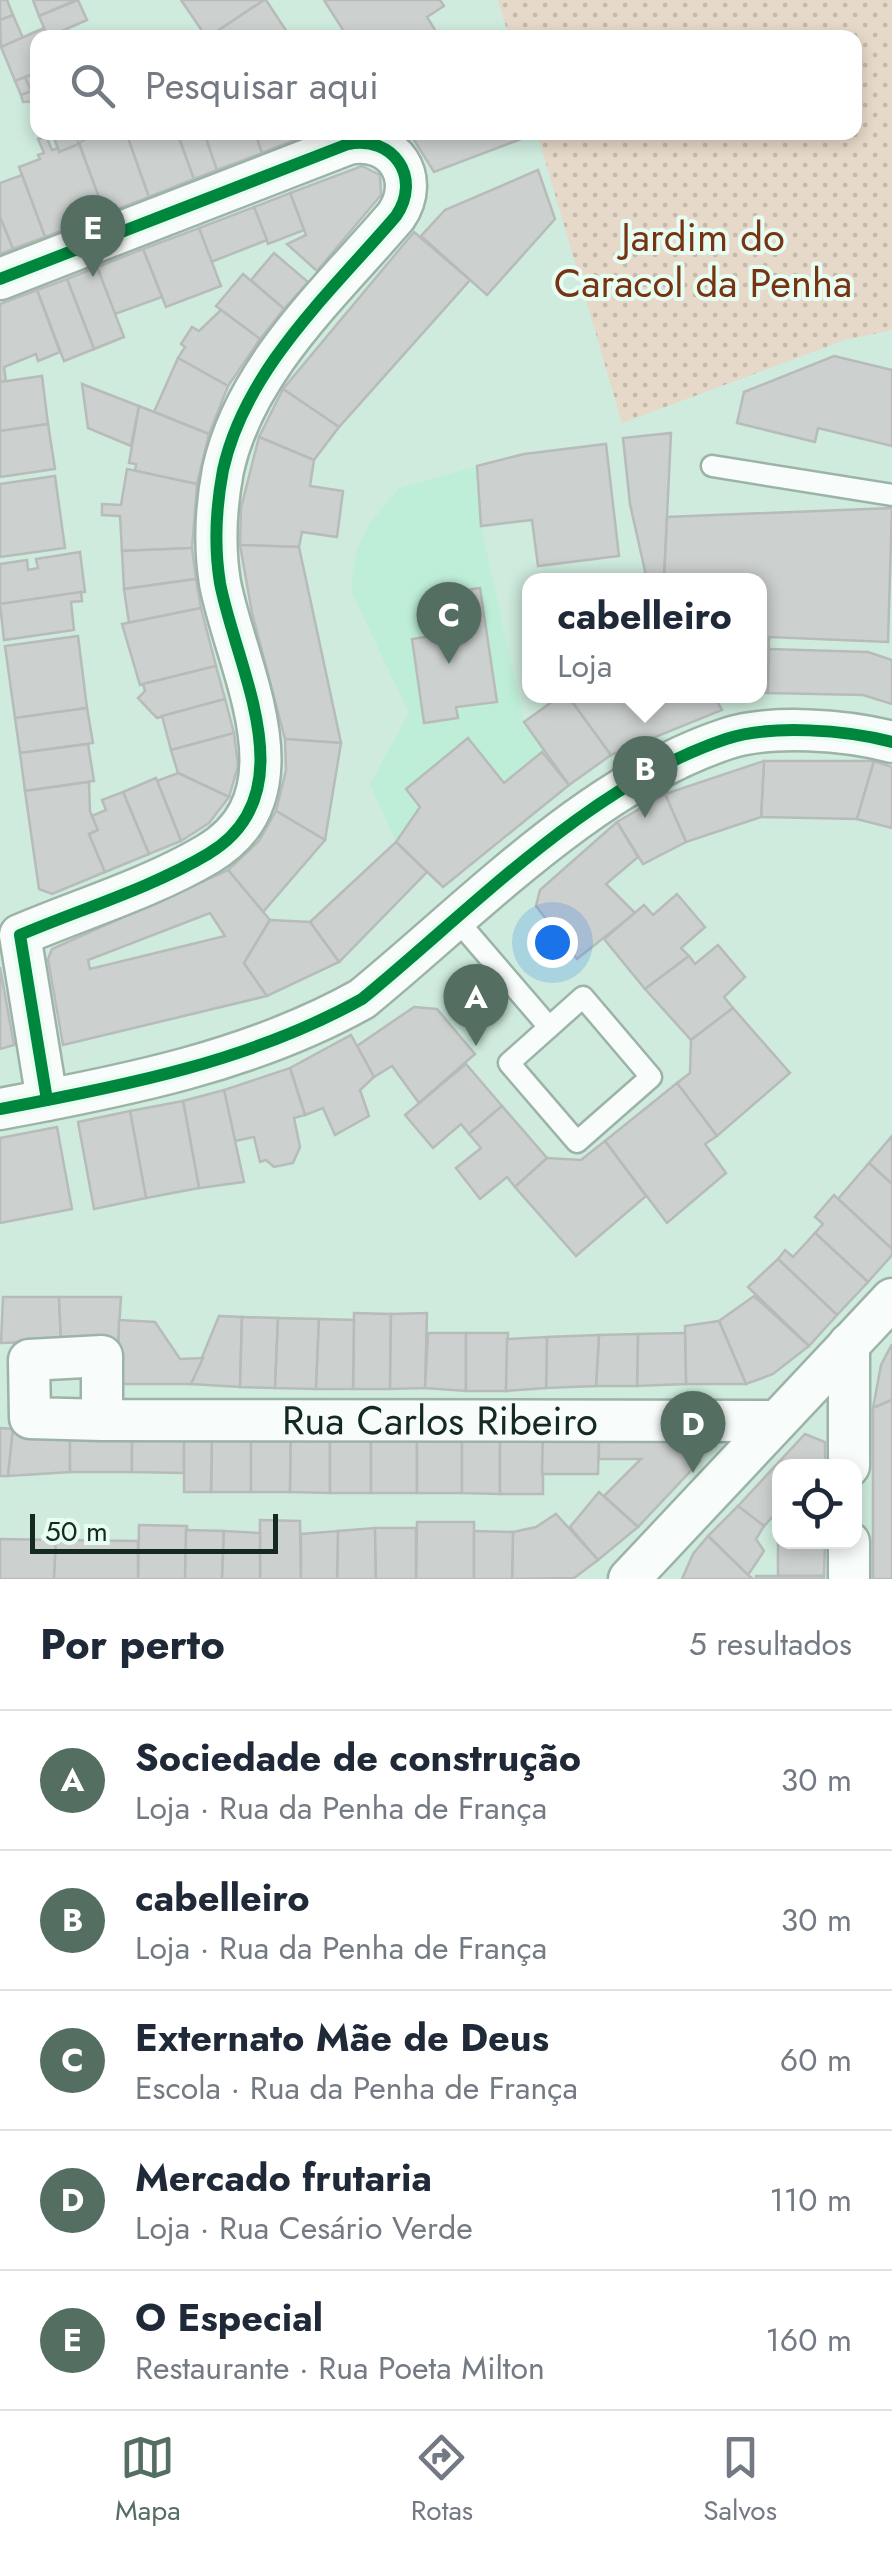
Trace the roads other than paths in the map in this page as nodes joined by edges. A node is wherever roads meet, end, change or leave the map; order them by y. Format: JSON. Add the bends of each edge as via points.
{"nodes":[{"id":1,"x":0,"y":278,"type":"edge"},
{"id":2,"x":712,"y":466,"type":"dead end"},
{"id":3,"x":892,"y":495,"type":"edge"},
{"id":4,"x":892,"y":742,"type":"edge"},
{"id":5,"x":457,"y":920,"type":"junction"},
{"id":6,"x":549,"y":1027,"type":"junction"},
{"id":7,"x":47,"y":1100,"type":"junction"},
{"id":8,"x":0,"y":1110,"type":"edge"},
{"id":9,"x":892,"y":1298,"type":"edge"},
{"id":10,"x":850,"y":1344,"type":"junction"},
{"id":11,"x":102,"y":1420,"type":"dead end"},
{"id":12,"x":777,"y":1422,"type":"junction"},
{"id":13,"x":849,"y":1459,"type":"edge"},
{"id":14,"x":849,"y":1549,"type":"edge"},
{"id":15,"x":644,"y":1571,"type":"edge"},
{"id":16,"x":848,"y":1579,"type":"edge"}],
"edges":[{"from":1,"to":7,"type":"street","via":[[348,144],[376,144],[400,161],[408,191],[403,206],[270,365],[234,432],[218,506],[220,582],[262,747],[251,808],[209,854],[20,935]]},
{"from":2,"to":3,"type":"lane"},
{"from":4,"to":5,"type":"street","via":[[828,731],[729,738],[646,772],[580,816]]},
{"from":5,"to":6,"type":"lane"},
{"from":5,"to":7,"type":"street","via":[[362,999],[326,1019],[168,1074]]},
{"from":6,"to":6,"type":"lane","via":[[509,1062],[577,1142],[652,1077],[583,998]]},
{"from":7,"to":8,"type":"street"},
{"from":9,"to":10,"type":"street"},
{"from":10,"to":12,"type":"street"},
{"from":10,"to":13,"type":"street"},
{"from":11,"to":12,"type":"street","name":"Rua Carlos Ribeiro"},
{"from":12,"to":15,"type":"street"},
{"from":14,"to":16,"type":"street"}]}
